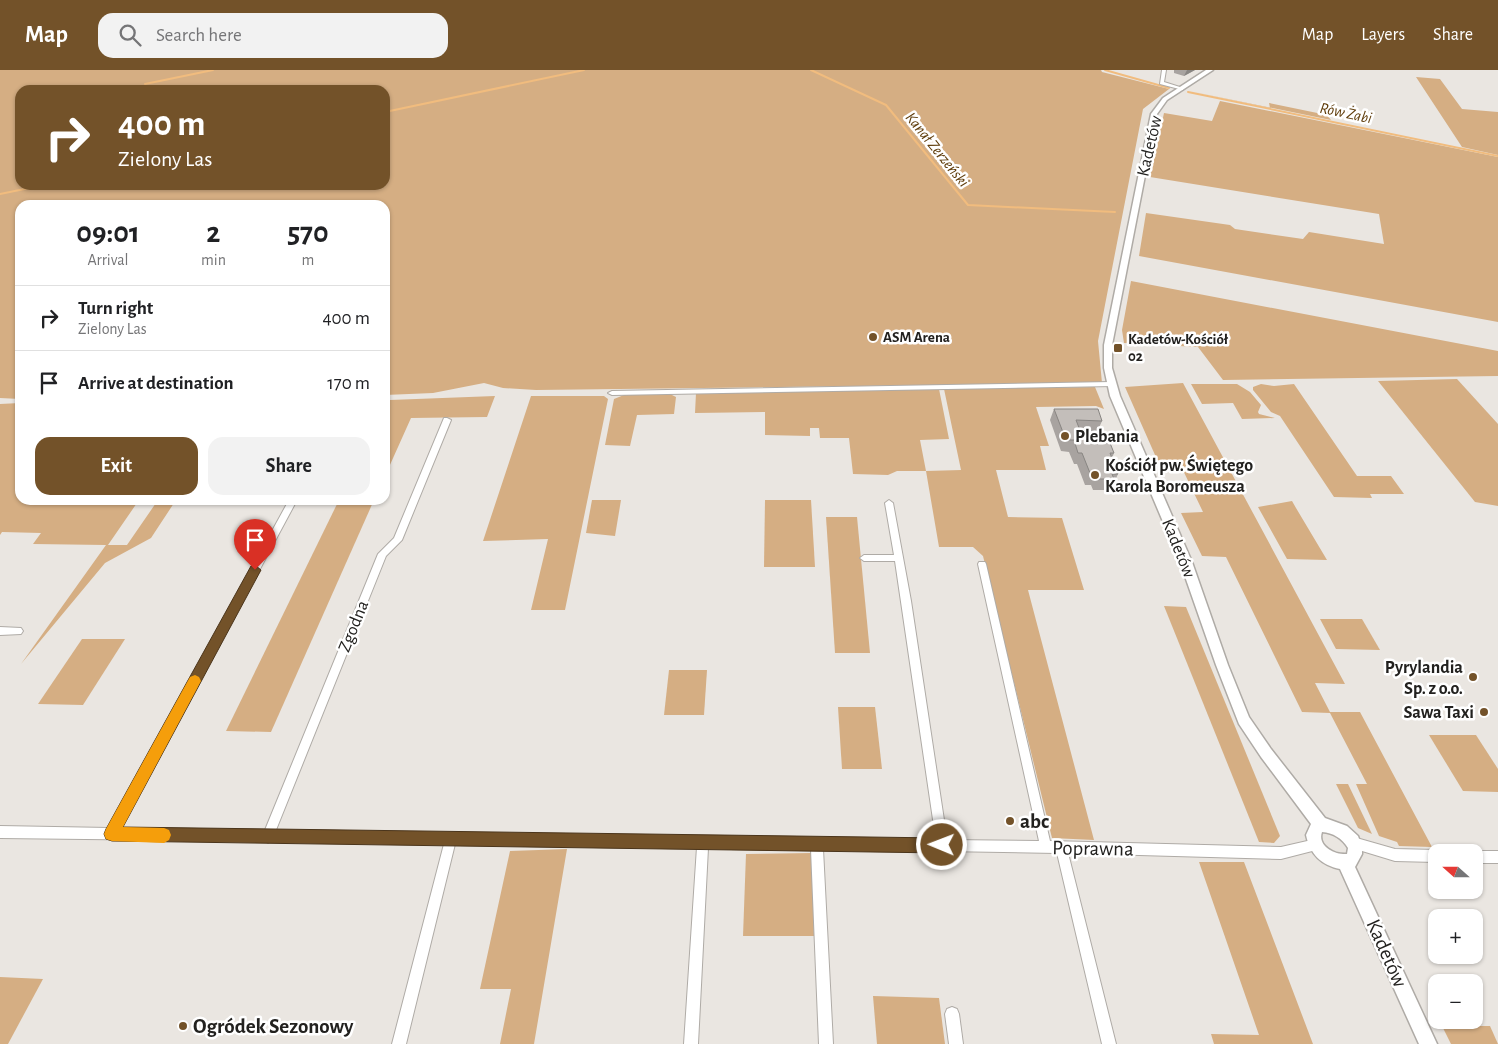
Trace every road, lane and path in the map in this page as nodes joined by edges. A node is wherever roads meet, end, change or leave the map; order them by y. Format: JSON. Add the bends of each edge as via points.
{"nodes":[{"id":1,"x":1164,"y":70,"type":"edge"},
{"id":2,"x":1210,"y":70,"type":"edge"},
{"id":3,"x":1181,"y":89,"type":"junction"},
{"id":4,"x":1111,"y":384,"type":"junction"},
{"id":5,"x":612,"y":393,"type":"dead end"},
{"id":6,"x":447,"y":420,"type":"dead end"},
{"id":7,"x":889,"y":504,"type":"dead end"},
{"id":8,"x":290,"y":505,"type":"edge"},
{"id":9,"x":864,"y":558,"type":"dead end"},
{"id":10,"x":897,"y":558,"type":"junction"},
{"id":11,"x":982,"y":564,"type":"dead end"},
{"id":12,"x":0,"y":631,"type":"edge"},
{"id":13,"x":18,"y":632,"type":"dead end"},
{"id":14,"x":1321,"y":825,"type":"junction"},
{"id":15,"x":0,"y":832,"type":"edge"},
{"id":16,"x":112,"y":834,"type":"junction"},
{"id":17,"x":268,"y":837,"type":"junction"},
{"id":18,"x":451,"y":839,"type":"junction"},
{"id":19,"x":703,"y":842,"type":"junction"},
{"id":20,"x":1353,"y":843,"type":"junction"},
{"id":21,"x":817,"y":844,"type":"junction"},
{"id":22,"x":942,"y":845,"type":"junction"},
{"id":23,"x":1316,"y":845,"type":"junction"},
{"id":24,"x":1046,"y":847,"type":"junction"},
{"id":25,"x":1061,"y":847,"type":"junction"},
{"id":26,"x":1428,"y":856,"type":"edge"},
{"id":27,"x":1483,"y":857,"type":"edge"},
{"id":28,"x":1498,"y":857,"type":"edge"},
{"id":29,"x":1345,"y":862,"type":"junction"},
{"id":30,"x":952,"y":1014,"type":"dead end"},
{"id":31,"x":399,"y":1044,"type":"edge"},
{"id":32,"x":692,"y":1044,"type":"edge"},
{"id":33,"x":826,"y":1044,"type":"edge"},
{"id":34,"x":956,"y":1044,"type":"edge"},
{"id":35,"x":1109,"y":1044,"type":"edge"},
{"id":36,"x":1428,"y":1044,"type":"edge"}],
"edges":[{"from":1,"to":3,"type":"street","via":[[1162,82]]},
{"from":2,"to":3,"type":"street","name":"Kadetów"},
{"from":3,"to":4,"type":"street","name":"Kadetów","via":[[1160,104],[1154,114],[1108,345]]},
{"from":4,"to":5,"type":"street"},
{"from":4,"to":14,"type":"street","name":"Kadetów","via":[[1186,562],[1244,720]]},
{"from":6,"to":17,"type":"street","name":"Zgodna","via":[[398,540],[382,554]]},
{"from":7,"to":10,"type":"street"},
{"from":8,"to":16,"type":"street"},
{"from":9,"to":10,"type":"street"},
{"from":10,"to":22,"type":"street"},
{"from":11,"to":24,"type":"street"},
{"from":12,"to":13,"type":"street"},
{"from":14,"to":20,"type":"street","via":[[1342,830]]},
{"from":14,"to":23,"type":"street","via":[[1314,830]]},
{"from":15,"to":16,"type":"street","name":"Poprawna"},
{"from":16,"to":17,"type":"street","name":"Poprawna"},
{"from":17,"to":18,"type":"street","name":"Poprawna"},
{"from":18,"to":19,"type":"street","name":"Poprawna"},
{"from":18,"to":31,"type":"street"},
{"from":19,"to":21,"type":"street","name":"Poprawna"},
{"from":19,"to":32,"type":"street"},
{"from":20,"to":26,"type":"street","via":[[1395,855]]},
{"from":20,"to":29,"type":"street","via":[[1355,856]]},
{"from":21,"to":22,"type":"street","name":"Poprawna"},
{"from":21,"to":33,"type":"street"},
{"from":22,"to":24,"type":"street","name":"Poprawna"},
{"from":23,"to":25,"type":"street","name":"Poprawna","via":[[1280,853]]},
{"from":23,"to":29,"type":"street","via":[[1332,860]]},
{"from":24,"to":25,"type":"street","name":"Poprawna"},
{"from":25,"to":35,"type":"street"},
{"from":27,"to":28,"type":"street"},
{"from":29,"to":36,"type":"street","name":"Kadetów"},
{"from":30,"to":34,"type":"street"}]}
